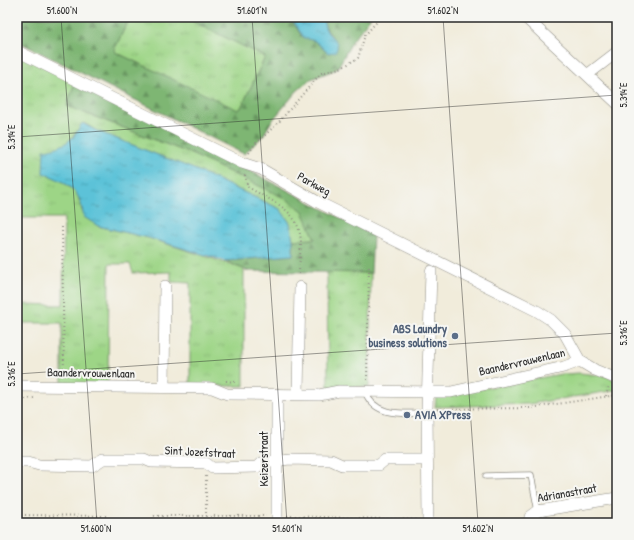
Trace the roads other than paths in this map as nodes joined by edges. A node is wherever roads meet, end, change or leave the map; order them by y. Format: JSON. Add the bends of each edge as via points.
{"nodes":[{"id":1,"x":525,"y":17,"type":"edge"},
{"id":2,"x":17,"y":50,"type":"edge"},
{"id":3,"x":617,"y":52,"type":"edge"},
{"id":4,"x":587,"y":75,"type":"junction"},
{"id":5,"x":617,"y":103,"type":"edge"},
{"id":6,"x":431,"y":272,"type":"dead end"},
{"id":7,"x":165,"y":286,"type":"dead end"},
{"id":8,"x":300,"y":287,"type":"road end"},
{"id":9,"x":580,"y":361,"type":"junction"},
{"id":10,"x":617,"y":379,"type":"edge"},
{"id":11,"x":17,"y":386,"type":"edge"},
{"id":12,"x":164,"y":387,"type":"junction"},
{"id":13,"x":366,"y":388,"type":"junction"},
{"id":14,"x":428,"y":392,"type":"junction"},
{"id":15,"x":277,"y":394,"type":"junction"},
{"id":16,"x":298,"y":394,"type":"junction"},
{"id":17,"x":427,"y":411,"type":"junction"},
{"id":18,"x":427,"y":460,"type":"junction"},
{"id":19,"x":277,"y":461,"type":"junction"},
{"id":20,"x":17,"y":462,"type":"edge"},
{"id":21,"x":486,"y":476,"type":"dead end"},
{"id":22,"x":617,"y":498,"type":"edge"},
{"id":23,"x":538,"y":511,"type":"junction"},
{"id":24,"x":277,"y":523,"type":"edge"},
{"id":25,"x":428,"y":523,"type":"edge"},
{"id":26,"x":529,"y":523,"type":"edge"}],
"edges":[{"from":1,"to":4,"type":"street"},
{"from":2,"to":9,"type":"street","name":"Parkweg","via":[[242,163],[261,169],[316,201],[547,317],[565,334]]},
{"from":3,"to":4,"type":"street"},
{"from":4,"to":5,"type":"street"},
{"from":6,"to":14,"type":"street"},
{"from":7,"to":12,"type":"street"},
{"from":8,"to":16,"type":"street"},
{"from":9,"to":10,"type":"street","name":"Baandervrouwenlaan"},
{"from":9,"to":14,"type":"street","name":"Baandervrouwenlaan","via":[[564,367],[451,392]]},
{"from":11,"to":12,"type":"street","name":"Baandervrouwenlaan"},
{"from":12,"to":15,"type":"street","name":"Baandervrouwenlaan","via":[[212,388],[227,394]]},
{"from":13,"to":14,"type":"street","name":"Baandervrouwenlaan"},
{"from":13,"to":16,"type":"street","name":"Baandervrouwenlaan","via":[[319,395]]},
{"from":13,"to":17,"type":"lane","via":[[368,400],[386,412]]},
{"from":14,"to":17,"type":"street"},
{"from":15,"to":16,"type":"street","name":"Baandervrouwenlaan"},
{"from":15,"to":19,"type":"street","name":"Keizerstraat"},
{"from":17,"to":18,"type":"street"},
{"from":18,"to":19,"type":"street","name":"Sint Jozefstraat","via":[[385,460],[379,465],[342,465],[331,460]]},
{"from":18,"to":25,"type":"street"},
{"from":19,"to":20,"type":"street","name":"Sint Jozefstraat","via":[[261,463],[257,467],[212,468],[206,463],[151,462],[144,459],[103,459],[92,466]]},
{"from":19,"to":24,"type":"street","name":"Keizerstraat"},
{"from":21,"to":23,"type":"lane","via":[[532,475]]},
{"from":22,"to":23,"type":"street","name":"Adrianastraat"},
{"from":23,"to":26,"type":"street","name":"Adrianastraat","via":[[530,517]]}]}
